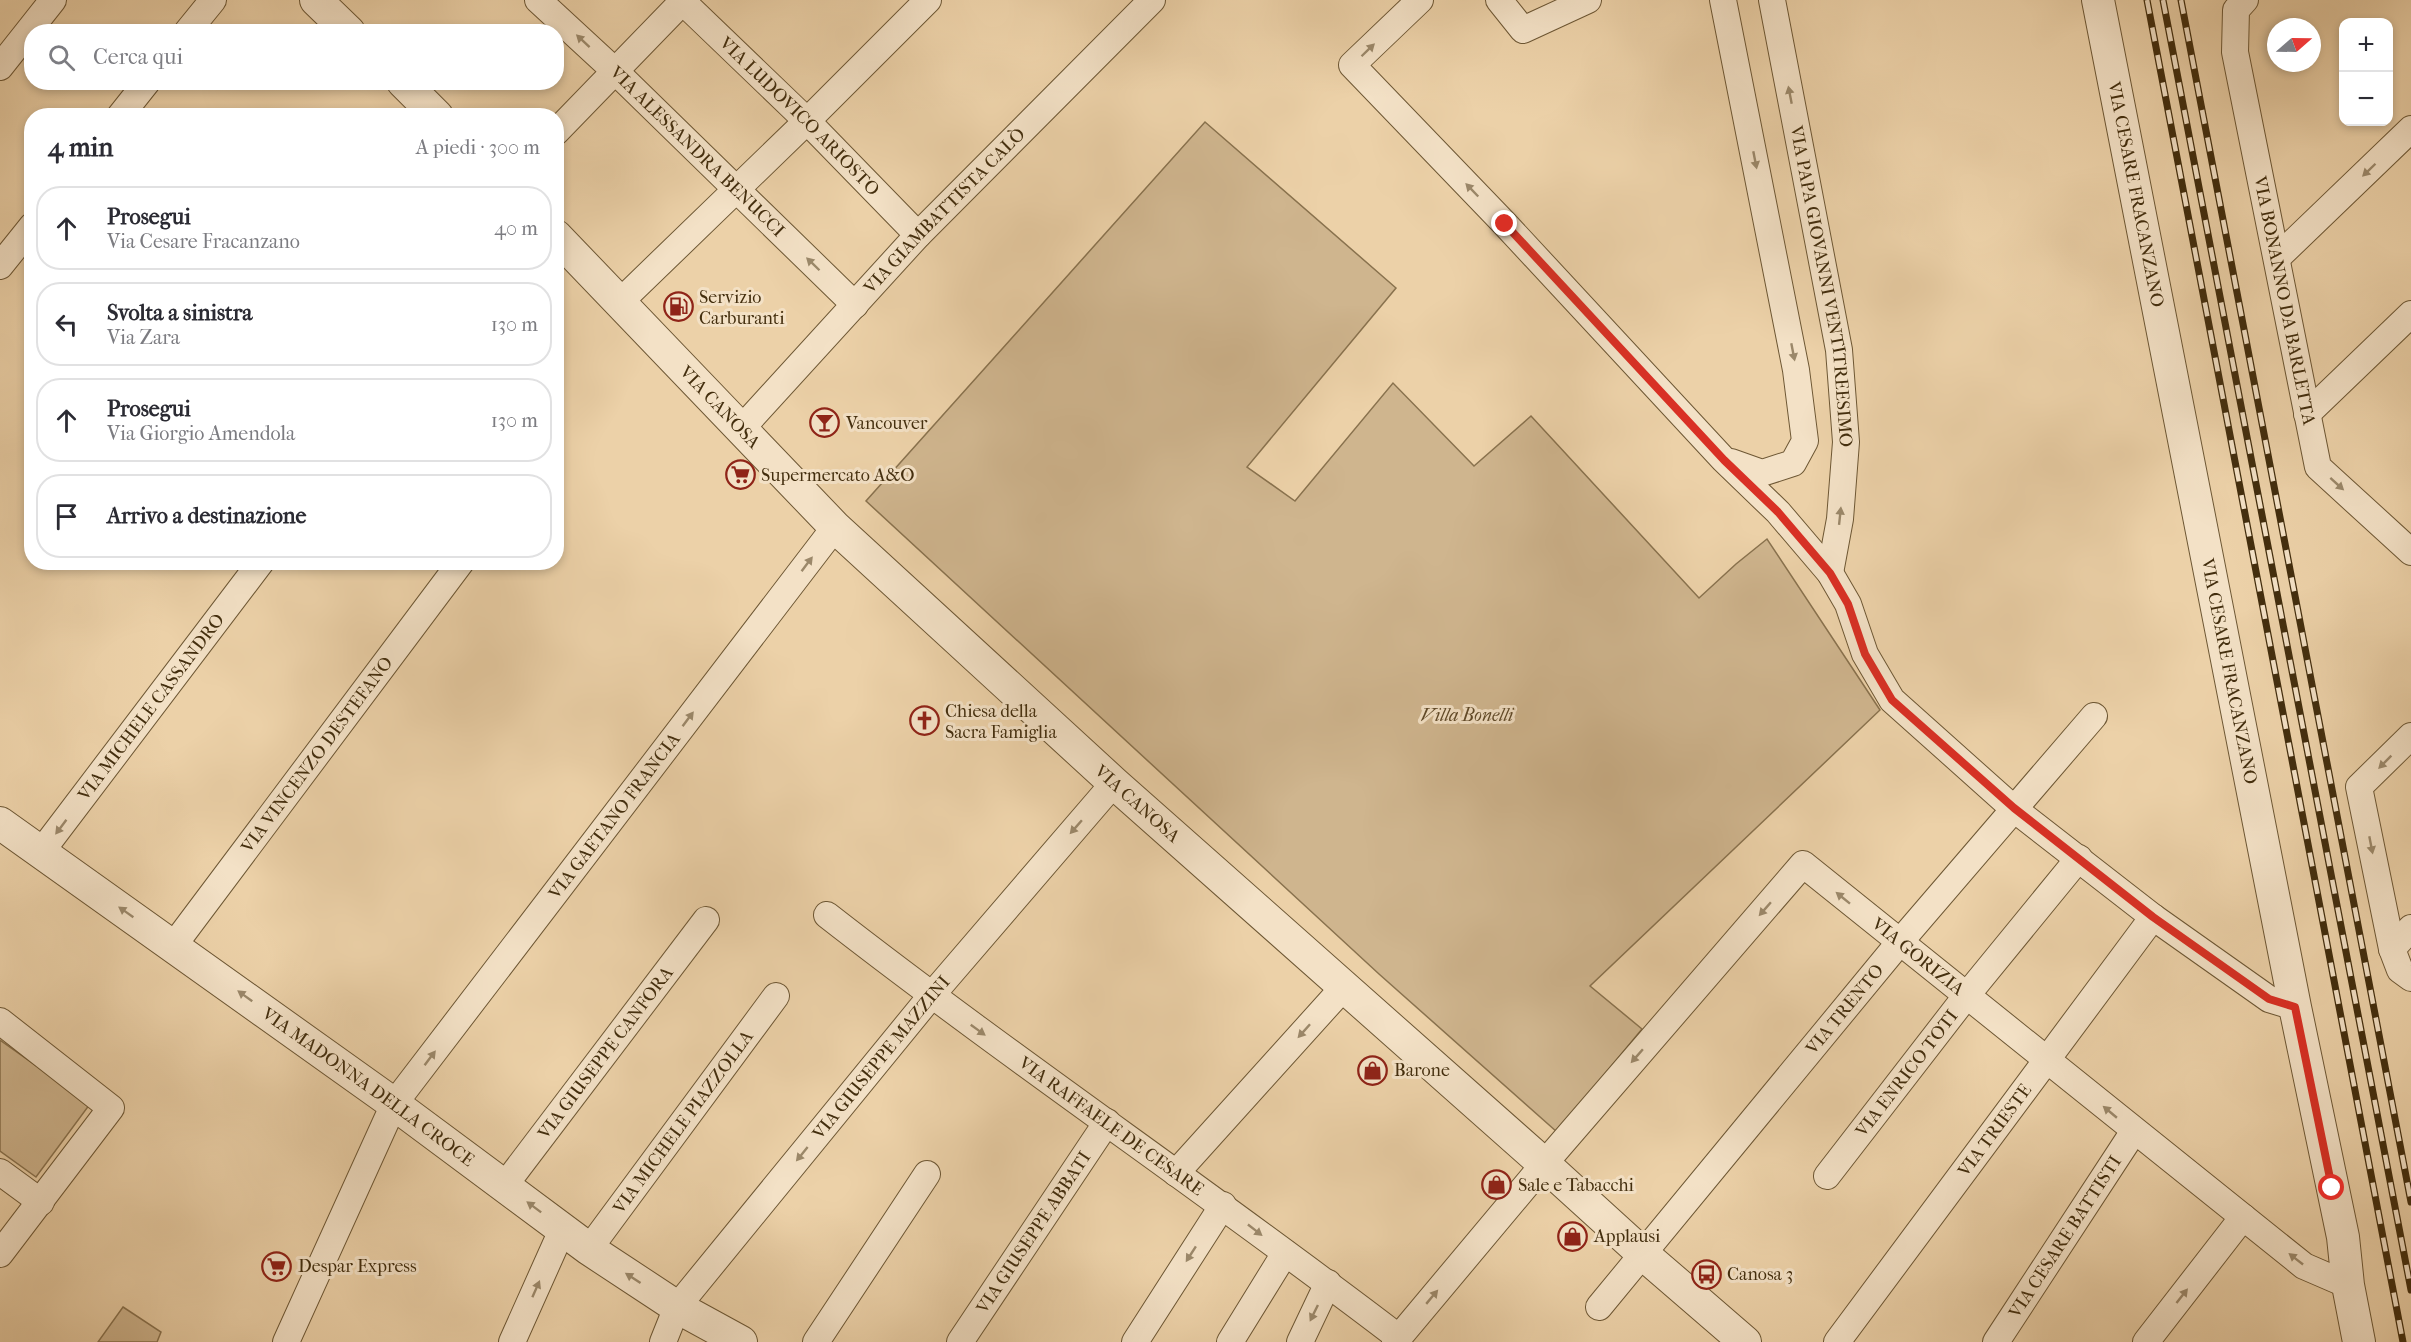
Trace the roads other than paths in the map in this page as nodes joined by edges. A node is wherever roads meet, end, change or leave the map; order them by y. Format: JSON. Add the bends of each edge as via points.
{"nodes":[{"id":1,"x":53,"y":0,"type":"edge"},
{"id":2,"x":213,"y":0,"type":"edge"},
{"id":3,"x":316,"y":0,"type":"edge"},
{"id":4,"x":538,"y":0,"type":"edge"},
{"id":5,"x":927,"y":0,"type":"edge"},
{"id":6,"x":1152,"y":0,"type":"edge"},
{"id":7,"x":1420,"y":0,"type":"edge"},
{"id":8,"x":1499,"y":0,"type":"edge"},
{"id":9,"x":1588,"y":0,"type":"edge"},
{"id":10,"x":1723,"y":0,"type":"edge"},
{"id":11,"x":1772,"y":0,"type":"edge"},
{"id":12,"x":2098,"y":0,"type":"edge"},
{"id":13,"x":682,"y":1,"type":"edge"},
{"id":14,"x":2241,"y":5,"type":"edge"},
{"id":15,"x":34,"y":24,"type":"edge"},
{"id":16,"x":194,"y":24,"type":"edge"},
{"id":17,"x":342,"y":24,"type":"edge"},
{"id":18,"x":24,"y":37,"type":"edge"},
{"id":19,"x":0,"y":67,"type":"edge"},
{"id":20,"x":616,"y":72,"type":"junction"},
{"id":21,"x":141,"y":90,"type":"edge"},
{"id":22,"x":411,"y":90,"type":"edge"},
{"id":23,"x":126,"y":108,"type":"edge"},
{"id":24,"x":428,"y":108,"type":"edge"},
{"id":25,"x":807,"y":121,"type":"junction"},
{"id":26,"x":564,"y":124,"type":"edge"},
{"id":27,"x":2411,"y":129,"type":"edge"},
{"id":28,"x":736,"y":190,"type":"junction"},
{"id":29,"x":24,"y":236,"type":"edge"},
{"id":30,"x":918,"y":236,"type":"junction"},
{"id":31,"x":564,"y":244,"type":"edge"},
{"id":32,"x":2277,"y":258,"type":"junction"},
{"id":33,"x":0,"y":266,"type":"edge"},
{"id":34,"x":621,"y":301,"type":"junction"},
{"id":35,"x":855,"y":305,"type":"junction"},
{"id":36,"x":2411,"y":314,"type":"edge"},
{"id":37,"x":2307,"y":414,"type":"junction"},
{"id":38,"x":742,"y":428,"type":"junction"},
{"id":39,"x":1724,"y":460,"type":"junction"},
{"id":40,"x":835,"y":527,"type":"junction"},
{"id":41,"x":2411,"y":552,"type":"edge"},
{"id":42,"x":255,"y":570,"type":"edge"},
{"id":43,"x":455,"y":570,"type":"edge"},
{"id":44,"x":1830,"y":573,"type":"junction"},
{"id":45,"x":2094,"y":716,"type":"dead end"},
{"id":46,"x":2411,"y":736,"type":"edge"},
{"id":47,"x":1114,"y":783,"type":"junction"},
{"id":48,"x":2014,"y":808,"type":"junction"},
{"id":49,"x":4,"y":834,"type":"edge"},
{"id":50,"x":41,"y":852,"type":"junction"},
{"id":51,"x":2079,"y":858,"type":"junction"},
{"id":52,"x":826,"y":915,"type":"dead end"},
{"id":53,"x":2153,"y":917,"type":"junction"},
{"id":54,"x":706,"y":920,"type":"dead end"},
{"id":55,"x":2411,"y":928,"type":"edge"},
{"id":56,"x":1899,"y":944,"type":"junction"},
{"id":57,"x":174,"y":945,"type":"junction"},
{"id":58,"x":2392,"y":949,"type":"junction"},
{"id":59,"x":2411,"y":978,"type":"edge"},
{"id":60,"x":1343,"y":988,"type":"junction"},
{"id":61,"x":1967,"y":994,"type":"junction"},
{"id":62,"x":776,"y":996,"type":"dead end"},
{"id":63,"x":931,"y":996,"type":"junction"},
{"id":64,"x":2295,"y":1007,"type":"junction"},
{"id":65,"x":0,"y":1022,"type":"edge"},
{"id":66,"x":2048,"y":1060,"type":"junction"},
{"id":67,"x":394,"y":1104,"type":"junction"},
{"id":68,"x":1107,"y":1122,"type":"junction"},
{"id":69,"x":2134,"y":1131,"type":"junction"},
{"id":70,"x":1544,"y":1164,"type":"junction"},
{"id":71,"x":0,"y":1172,"type":"edge"},
{"id":72,"x":1176,"y":1173,"type":"junction"},
{"id":73,"x":927,"y":1174,"type":"dead end"},
{"id":74,"x":1827,"y":1176,"type":"dead end"},
{"id":75,"x":505,"y":1185,"type":"junction"},
{"id":76,"x":41,"y":1202,"type":"junction"},
{"id":77,"x":1223,"y":1205,"type":"junction"},
{"id":78,"x":2243,"y":1217,"type":"junction"},
{"id":79,"x":563,"y":1228,"type":"junction"},
{"id":80,"x":588,"y":1249,"type":"junction"},
{"id":81,"x":1285,"y":1253,"type":"junction"},
{"id":82,"x":0,"y":1254,"type":"edge"},
{"id":83,"x":1643,"y":1254,"type":"junction"},
{"id":84,"x":1328,"y":1283,"type":"junction"},
{"id":85,"x":2348,"y":1285,"type":"junction"},
{"id":86,"x":677,"y":1307,"type":"junction"},
{"id":87,"x":1599,"y":1307,"type":"dead end"},
{"id":88,"x":1396,"y":1340,"type":"edge"},
{"id":89,"x":286,"y":1342,"type":"edge"},
{"id":90,"x":512,"y":1342,"type":"edge"},
{"id":91,"x":663,"y":1342,"type":"edge"},
{"id":92,"x":741,"y":1342,"type":"edge"},
{"id":93,"x":816,"y":1342,"type":"edge"},
{"id":94,"x":960,"y":1342,"type":"edge"},
{"id":95,"x":1135,"y":1342,"type":"edge"},
{"id":96,"x":1230,"y":1342,"type":"edge"},
{"id":97,"x":1300,"y":1342,"type":"edge"},
{"id":98,"x":1744,"y":1342,"type":"edge"},
{"id":99,"x":1837,"y":1342,"type":"edge"},
{"id":100,"x":1996,"y":1342,"type":"edge"},
{"id":101,"x":2146,"y":1342,"type":"edge"},
{"id":102,"x":2359,"y":1342,"type":"edge"}],
"edges":[{"from":1,"to":15,"type":"street"},
{"from":2,"to":16,"type":"street"},
{"from":3,"to":17,"type":"street"},
{"from":20,"to":4,"type":"street","name":"VIA ALESSANDRA BENUCCI","one_way":true},
{"from":5,"to":25,"type":"street"},
{"from":6,"to":30,"type":"street","name":"VIA GIAMBATTISTA CALÒ"},
{"from":39,"to":7,"type":"street","one_way":true,"via":[[1352,65]]},
{"from":8,"to":9,"type":"street","via":[[1522,30]]},
{"from":10,"to":39,"type":"street","name":"VIA PAPA GIOVANNI VENTITREESIMO","one_way":true,"via":[[1797,370],[1805,441],[1793,463],[1762,473]]},
{"from":44,"to":11,"type":"street","name":"VIA PAPA GIOVANNI VENTITREESIMO","one_way":true,"via":[[1840,519],[1846,442],[1839,350]]},
{"from":12,"to":64,"type":"street","name":"VIA CESARE FRACANZANO"},
{"from":13,"to":20,"type":"street"},
{"from":13,"to":25,"type":"street","name":"VIA LUDOVICO ARIOSTO"},
{"from":14,"to":32,"type":"street","name":"VIA BONANNO DA BARLETTA","via":[[2235,52]]},
{"from":18,"to":19,"type":"street"},
{"from":20,"to":26,"type":"street"},
{"from":20,"to":28,"type":"street","name":"VIA ALESSANDRA BENUCCI"},
{"from":21,"to":23,"type":"street"},
{"from":22,"to":24,"type":"street"},
{"from":25,"to":28,"type":"street"},
{"from":25,"to":30,"type":"street","name":"VIA LUDOVICO ARIOSTO"},
{"from":27,"to":32,"type":"street","one_way":true},
{"from":28,"to":34,"type":"street"},
{"from":35,"to":28,"type":"street","name":"VIA ALESSANDRA BENUCCI","one_way":true},
{"from":29,"to":33,"type":"street"},
{"from":30,"to":35,"type":"street","name":"VIA GIAMBATTISTA CALÒ"},
{"from":31,"to":34,"type":"street","name":"VIA CANOSA"},
{"from":32,"to":37,"type":"street","name":"VIA BONANNO DA BARLETTA"},
{"from":34,"to":38,"type":"street","name":"VIA CANOSA"},
{"from":35,"to":38,"type":"street","name":"VIA GIAMBATTISTA CALÒ"},
{"from":36,"to":37,"type":"street"},
{"from":37,"to":41,"type":"street","name":"VIA BONANNO DA BARLETTA","one_way":true,"via":[[2318,467]]},
{"from":38,"to":40,"type":"street","name":"VIA CANOSA"},
{"from":39,"to":44,"type":"street","via":[[1778,512]]},
{"from":40,"to":47,"type":"street","name":"VIA CANOSA"},
{"from":67,"to":40,"type":"street","name":"VIA GAETANO FRANCIA","one_way":true},
{"from":42,"to":50,"type":"street","name":"VIA MICHELE CASSANDRO","one_way":true},
{"from":43,"to":57,"type":"street","name":"VIA VINCENZO DESTEFANO"},
{"from":44,"to":48,"type":"street","via":[[1848,604],[1865,654],[1892,700]]},
{"from":45,"to":48,"type":"street","name":"VIA TRENTO"},
{"from":46,"to":58,"type":"street","one_way":true,"via":[[2359,787]]},
{"from":47,"to":60,"type":"street","name":"VIA CANOSA"},
{"from":47,"to":63,"type":"street","name":"VIA GIUSEPPE MAZZINI","one_way":true},
{"from":48,"to":51,"type":"street"},
{"from":48,"to":56,"type":"street","name":"VIA TRENTO"},
{"from":49,"to":50,"type":"street","name":"VIA MADONNA DELLA CROCE"},
{"from":57,"to":50,"type":"street","name":"VIA MADONNA DELLA CROCE","one_way":true},
{"from":51,"to":53,"type":"street"},
{"from":51,"to":61,"type":"street","name":"VIA ENRICO TOTI"},
{"from":52,"to":63,"type":"street","name":"VIA RAFFAELE DE CESARE"},
{"from":53,"to":64,"type":"street","via":[[2269,999]]},
{"from":53,"to":66,"type":"street","name":"VIA TRIESTE"},
{"from":54,"to":75,"type":"street","name":"VIA GIUSEPPE CANFORA"},
{"from":55,"to":58,"type":"street"},
{"from":56,"to":61,"type":"street","name":"VIA GORIZIA"},
{"from":56,"to":70,"type":"street","name":"VIA GORIZIA","one_way":true,"via":[[1803,864]]},
{"from":56,"to":83,"type":"street","name":"VIA TRENTO"},
{"from":67,"to":57,"type":"street","name":"VIA MADONNA DELLA CROCE","one_way":true},
{"from":58,"to":59,"type":"street","via":[[2400,970]]},
{"from":60,"to":70,"type":"street","name":"VIA CANOSA"},
{"from":60,"to":72,"type":"street","one_way":true},
{"from":61,"to":66,"type":"street","name":"VIA GORIZIA"},
{"from":61,"to":74,"type":"street","name":"VIA ENRICO TOTI"},
{"from":62,"to":80,"type":"street","name":"VIA MICHELE PIAZZOLLA"},
{"from":63,"to":68,"type":"street","name":"VIA RAFFAELE DE CESARE","one_way":true},
{"from":63,"to":86,"type":"street","name":"VIA GIUSEPPE MAZZINI","one_way":true},
{"from":64,"to":85,"type":"street","name":"VIA CESARE FRACANZANO","via":[[2343,1237]]},
{"from":65,"to":76,"type":"street","via":[[111,1108]]},
{"from":69,"to":66,"type":"street","name":"VIA GORIZIA","one_way":true},
{"from":66,"to":99,"type":"street","name":"VIA TRIESTE"},
{"from":67,"to":75,"type":"street","name":"VIA MADONNA DELLA CROCE"},
{"from":67,"to":89,"type":"street","name":"VIA GAETANO FRANCIA"},
{"from":68,"to":72,"type":"street","name":"VIA RAFFAELE DE CESARE"},
{"from":68,"to":94,"type":"street","name":"VIA GIUSEPPE ABBATI"},
{"from":69,"to":78,"type":"street","name":"VIA GORIZIA"},
{"from":69,"to":100,"type":"street","name":"VIA CESARE BATTISTI"},
{"from":70,"to":83,"type":"street","name":"VIA CANOSA"},
{"from":88,"to":70,"type":"street","one_way":true},
{"from":71,"to":76,"type":"street"},
{"from":72,"to":77,"type":"street","name":"VIA RAFFAELE DE CESARE"},
{"from":73,"to":93,"type":"street"},
{"from":79,"to":75,"type":"street","name":"VIA MADONNA DELLA CROCE","one_way":true},
{"from":76,"to":82,"type":"street"},
{"from":77,"to":81,"type":"street","name":"VIA RAFFAELE DE CESARE","one_way":true},
{"from":77,"to":95,"type":"street","one_way":true},
{"from":85,"to":78,"type":"street","name":"VIA GORIZIA","one_way":true,"via":[[2304,1266]]},
{"from":101,"to":78,"type":"street","one_way":true},
{"from":79,"to":80,"type":"street","name":"VIA MADONNA DELLA CROCE"},
{"from":90,"to":79,"type":"street","one_way":true},
{"from":86,"to":80,"type":"street","name":"VIA MADONNA DELLA CROCE","one_way":true},
{"from":81,"to":84,"type":"street","name":"VIA RAFFAELE DE CESARE"},
{"from":81,"to":96,"type":"street"},
{"from":83,"to":87,"type":"street","name":"VIA TRENTO"},
{"from":83,"to":98,"type":"street","name":"VIA CANOSA"},
{"from":84,"to":88,"type":"street","name":"VIA RAFFAELE DE CESARE"},
{"from":84,"to":97,"type":"street","one_way":true},
{"from":85,"to":102,"type":"street","name":"VIA CESARE FRACANZANO"},
{"from":86,"to":91,"type":"street","name":"VIA GIUSEPPE MAZZINI"},
{"from":86,"to":92,"type":"street","name":"VIA MADONNA DELLA CROCE"}]}
